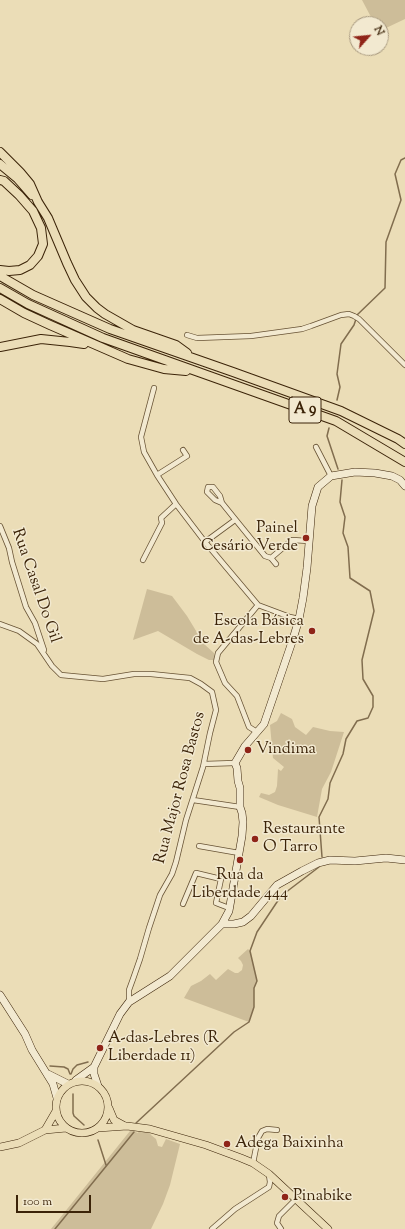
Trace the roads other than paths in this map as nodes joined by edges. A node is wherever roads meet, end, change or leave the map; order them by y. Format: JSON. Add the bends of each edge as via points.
{"nodes":[{"id":1,"x":0,"y":152,"type":"edge"},
{"id":2,"x":0,"y":164,"type":"edge"},
{"id":3,"x":0,"y":180,"type":"edge"},
{"id":4,"x":38,"y":202,"type":"junction"},
{"id":5,"x":0,"y":270,"type":"edge"},
{"id":6,"x":0,"y":276,"type":"edge"},
{"id":7,"x":0,"y":288,"type":"edge"},
{"id":8,"x":0,"y":299,"type":"edge"},
{"id":9,"x":187,"y":335,"type":"dead end"},
{"id":10,"x":0,"y":347,"type":"edge"},
{"id":11,"x":98,"y":347,"type":"junction"},
{"id":12,"x":195,"y":359,"type":"junction"},
{"id":13,"x":405,"y":365,"type":"edge"},
{"id":14,"x":198,"y":372,"type":"junction"},
{"id":15,"x":154,"y":388,"type":"dead end"},
{"id":16,"x":405,"y":444,"type":"edge"},
{"id":17,"x":316,"y":447,"type":"dead end"},
{"id":18,"x":183,"y":450,"type":"dead end"},
{"id":19,"x":405,"y":462,"type":"edge"},
{"id":20,"x":157,"y":475,"type":"junction"},
{"id":21,"x":331,"y":476,"type":"junction"},
{"id":22,"x":405,"y":486,"type":"edge"},
{"id":23,"x":222,"y":503,"type":"dead end"},
{"id":24,"x":176,"y":504,"type":"junction"},
{"id":25,"x":235,"y":520,"type":"junction"},
{"id":26,"x":0,"y":526,"type":"edge"},
{"id":27,"x":309,"y":541,"type":"junction"},
{"id":28,"x":205,"y":542,"type":"junction"},
{"id":29,"x":271,"y":558,"type":"junction"},
{"id":30,"x":143,"y":560,"type":"dead end"},
{"id":31,"x":276,"y":564,"type":"dead end"},
{"id":32,"x":258,"y":605,"type":"junction"},
{"id":33,"x":299,"y":619,"type":"junction"},
{"id":34,"x":0,"y":624,"type":"edge"},
{"id":35,"x":45,"y":655,"type":"junction"},
{"id":36,"x":257,"y":732,"type":"junction"},
{"id":37,"x":235,"y":763,"type":"junction"},
{"id":38,"x":204,"y":764,"type":"junction"},
{"id":39,"x":193,"y":800,"type":"junction"},
{"id":40,"x":240,"y":807,"type":"junction"},
{"id":41,"x":199,"y":846,"type":"dead end"},
{"id":42,"x":239,"y":853,"type":"junction"},
{"id":43,"x":405,"y":860,"type":"edge"},
{"id":44,"x":183,"y":904,"type":"dead end"},
{"id":45,"x":229,"y":908,"type":"junction"},
{"id":46,"x":222,"y":924,"type":"junction"},
{"id":47,"x":0,"y":995,"type":"edge"},
{"id":48,"x":129,"y":1002,"type":"junction"},
{"id":49,"x":94,"y":1067,"type":"junction"},
{"id":50,"x":47,"y":1073,"type":"junction"},
{"id":51,"x":76,"y":1080,"type":"junction"},
{"id":52,"x":68,"y":1084,"type":"junction"},
{"id":53,"x":98,"y":1086,"type":"junction"},
{"id":54,"x":56,"y":1098,"type":"junction"},
{"id":55,"x":108,"y":1105,"type":"junction"},
{"id":56,"x":56,"y":1111,"type":"junction"},
{"id":57,"x":127,"y":1126,"type":"junction"},
{"id":58,"x":66,"y":1128,"type":"junction"},
{"id":59,"x":98,"y":1128,"type":"junction"},
{"id":60,"x":45,"y":1130,"type":"junction"},
{"id":61,"x":277,"y":1130,"type":"dead end"},
{"id":62,"x":0,"y":1148,"type":"edge"},
{"id":63,"x":252,"y":1163,"type":"junction"},
{"id":64,"x":269,"y":1174,"type":"junction"},
{"id":65,"x":296,"y":1199,"type":"junction"},
{"id":66,"x":212,"y":1229,"type":"edge"},
{"id":67,"x":281,"y":1229,"type":"edge"},
{"id":68,"x":328,"y":1229,"type":"edge"}],
"edges":[{"from":1,"to":4,"type":"highway","via":[[30,184]]},
{"from":2,"to":4,"type":"highway","via":[[18,179]]},
{"from":3,"to":5,"type":"highway","via":[[19,195],[33,211],[41,228],[43,244],[38,256],[30,265],[20,270]]},
{"from":4,"to":12,"type":"highway","via":[[48,218],[66,264],[86,297],[97,308],[133,330],[176,345]]},
{"from":6,"to":12,"type":"highway","number":"A 9","via":[[33,295],[110,329]]},
{"from":7,"to":14,"type":"highway","number":"A 9","via":[[28,304],[102,338]]},
{"from":8,"to":11,"type":"highway","via":[[24,313]]},
{"from":9,"to":13,"type":"street","via":[[197,338],[251,336],[307,328],[349,314],[359,319]]},
{"from":10,"to":11,"type":"highway","via":[[41,339]]},
{"from":11,"to":14,"type":"highway","via":[[164,369]]},
{"from":12,"to":16,"type":"highway","number":"A 9","via":[[341,411]]},
{"from":14,"to":19,"type":"highway","number":"A 9","via":[[336,421]]},
{"from":15,"to":20,"type":"street","via":[[141,437],[144,452]]},
{"from":17,"to":21,"type":"street"},
{"from":18,"to":20,"type":"street","via":[[188,458]]},
{"from":20,"to":24,"type":"street"},
{"from":21,"to":22,"type":"street","via":[[355,472],[375,473],[392,476]]},
{"from":21,"to":27,"type":"street","via":[[318,487],[312,506]]},
{"from":23,"to":25,"type":"street"},
{"from":24,"to":28,"type":"street"},
{"from":24,"to":30,"type":"street","via":[[161,518],[162,523]]},
{"from":25,"to":28,"type":"street"},
{"from":25,"to":29,"type":"street","via":[[265,556]]},
{"from":26,"to":35,"type":"street","name":"Rua Casal Do Gil","via":[[26,607],[37,628]]},
{"from":27,"to":29,"type":"street","via":[[292,540]]},
{"from":27,"to":33,"type":"street"},
{"from":28,"to":32,"type":"street"},
{"from":29,"to":31,"type":"street"},
{"from":32,"to":33,"type":"street"},
{"from":32,"to":36,"type":"street","via":[[218,653],[216,662],[225,683],[237,696],[249,727]]},
{"from":33,"to":36,"type":"street","via":[[264,724]]},
{"from":34,"to":35,"type":"street","name":"Rua Major Rosa Bastos","via":[[19,631],[37,644]]},
{"from":35,"to":38,"type":"street","name":"Rua Major Rosa Bastos","via":[[61,675],[103,679],[151,674],[190,678],[201,684],[212,692],[216,710]]},
{"from":36,"to":37,"type":"street","via":[[244,746]]},
{"from":37,"to":38,"type":"street"},
{"from":37,"to":40,"type":"street","via":[[240,788]]},
{"from":38,"to":39,"type":"street","name":"Rua Major Rosa Bastos"},
{"from":39,"to":40,"type":"street"},
{"from":39,"to":48,"type":"street","name":"Rua Major Rosa Bastos","via":[[172,874],[160,894],[149,928],[130,990]]},
{"from":40,"to":42,"type":"street","via":[[243,822]]},
{"from":41,"to":42,"type":"street"},
{"from":42,"to":45,"type":"street"},
{"from":43,"to":46,"type":"street","via":[[386,858],[330,860],[318,863],[277,885],[243,922]]},
{"from":44,"to":45,"type":"street","via":[[196,873],[221,879],[216,903]]},
{"from":45,"to":46,"type":"street"},
{"from":46,"to":48,"type":"street","via":[[170,976]]},
{"from":47,"to":50,"type":"street"},
{"from":48,"to":49,"type":"street","via":[[120,1014]]},
{"from":49,"to":51,"type":"street"},
{"from":49,"to":53,"type":"street"},
{"from":50,"to":52,"type":"street"},
{"from":50,"to":54,"type":"street"},
{"from":51,"to":52,"type":"main road"},
{"from":51,"to":53,"type":"main road","via":[[86,1080]]},
{"from":52,"to":54,"type":"main road"},
{"from":53,"to":55,"type":"main road","via":[[106,1096]]},
{"from":54,"to":56,"type":"main road"},
{"from":55,"to":57,"type":"main road","via":[[114,1120]]},
{"from":55,"to":59,"type":"main road","via":[[106,1118]]},
{"from":56,"to":58,"type":"main road","via":[[60,1122]]},
{"from":56,"to":60,"type":"main road"},
{"from":57,"to":59,"type":"main road"},
{"from":57,"to":63,"type":"main road","via":[[177,1136]]},
{"from":58,"to":59,"type":"main road","via":[[82,1133]]},
{"from":58,"to":60,"type":"main road"},
{"from":60,"to":62,"type":"main road","via":[[19,1143]]},
{"from":61,"to":63,"type":"street","via":[[262,1131]]},
{"from":63,"to":64,"type":"main road"},
{"from":64,"to":65,"type":"main road"},
{"from":64,"to":66,"type":"street","via":[[269,1187],[235,1209]]},
{"from":65,"to":67,"type":"street","via":[[279,1216],[278,1223]]},
{"from":65,"to":68,"type":"main road"}]}
